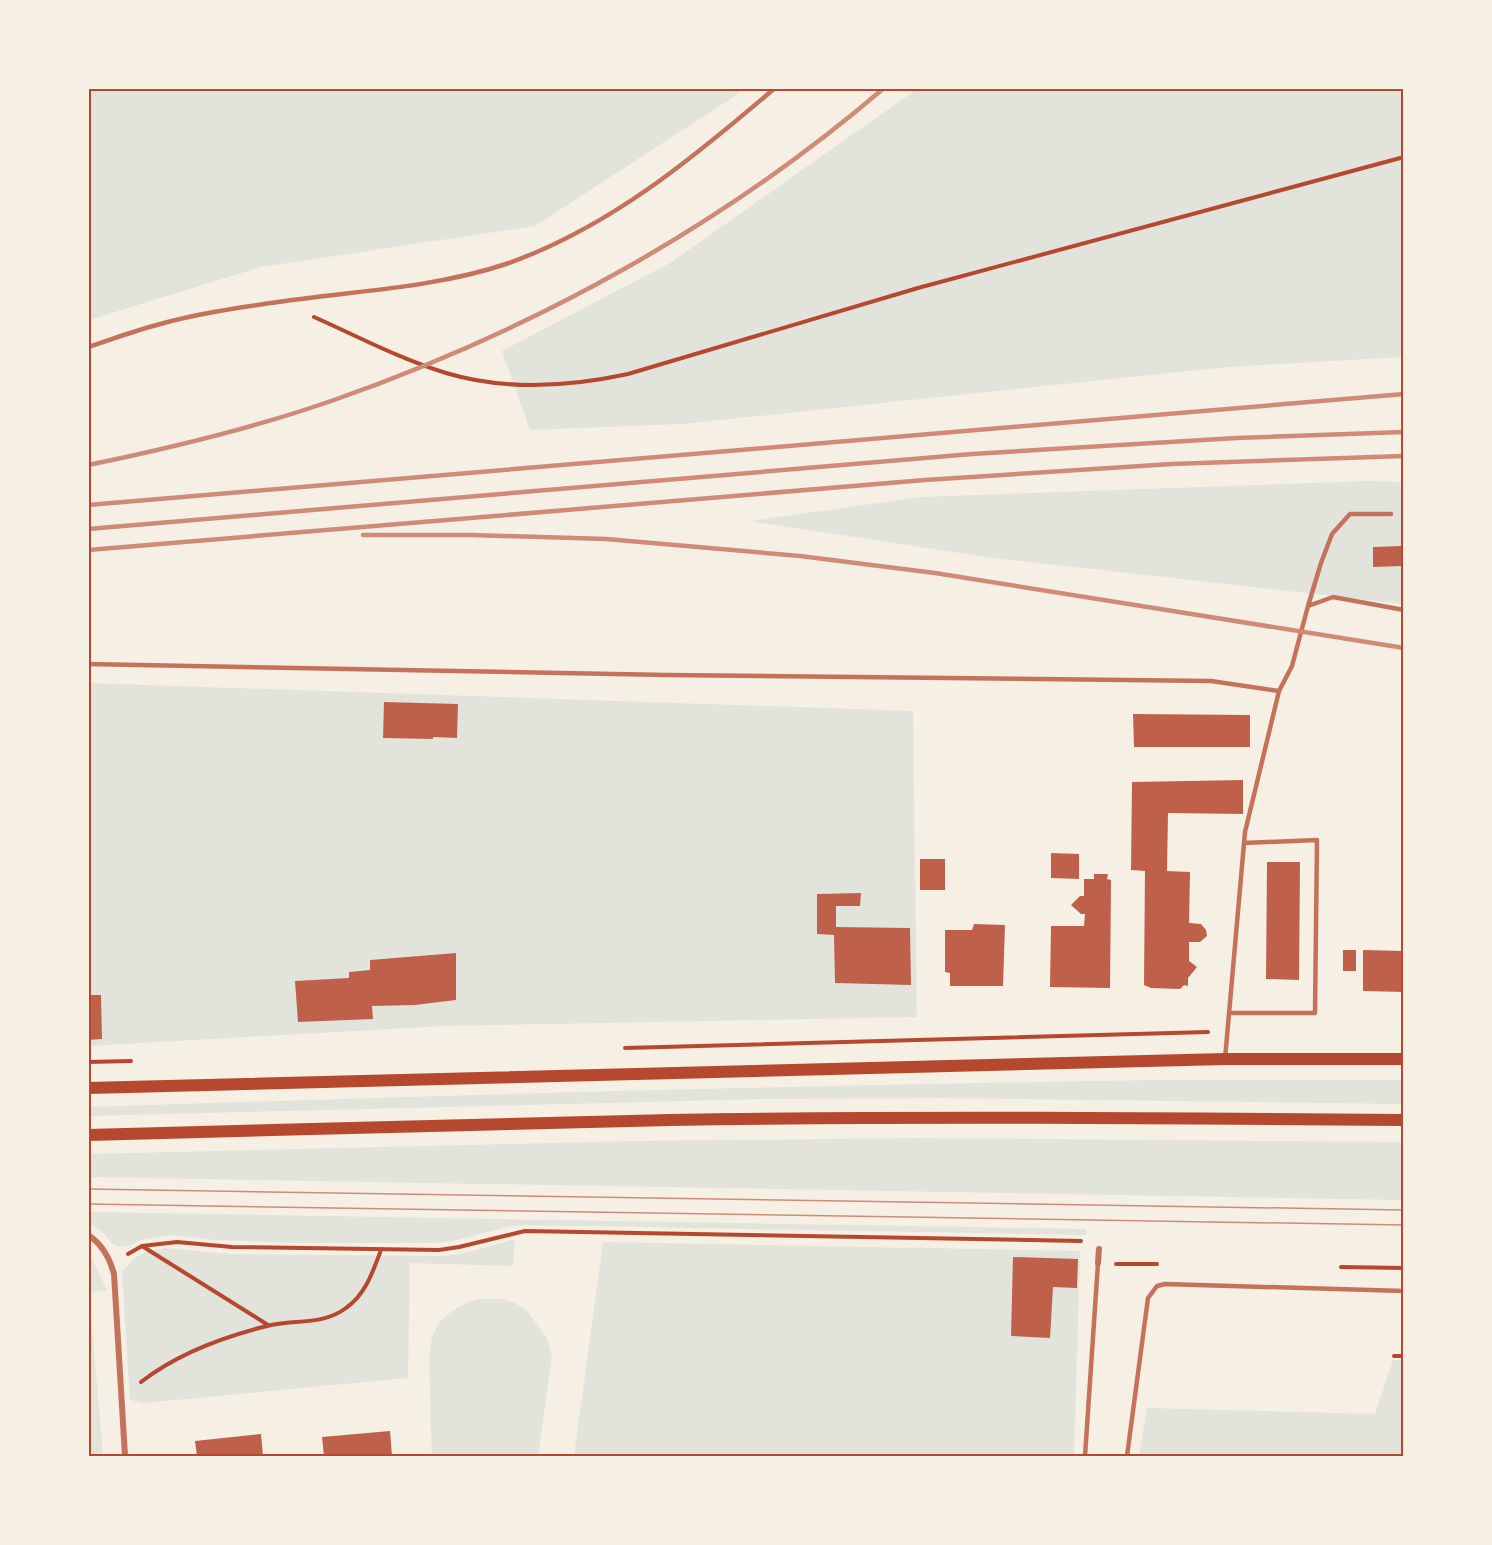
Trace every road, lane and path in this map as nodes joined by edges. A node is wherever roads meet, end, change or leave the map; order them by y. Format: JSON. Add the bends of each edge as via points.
{"nodes":[{"id":1,"x":775,"y":88,"type":"edge"},
{"id":2,"x":1404,"y":157,"type":"edge"},
{"id":3,"x":278,"y":302,"type":"junction"},
{"id":4,"x":88,"y":347,"type":"edge"},
{"id":5,"x":1390,"y":514,"type":"dead end"},
{"id":6,"x":1308,"y":606,"type":"junction"},
{"id":7,"x":1404,"y":610,"type":"edge"},
{"id":8,"x":88,"y":664,"type":"edge"},
{"id":9,"x":1279,"y":691,"type":"junction"},
{"id":10,"x":1244,"y":843,"type":"junction"},
{"id":11,"x":1230,"y":1013,"type":"junction"},
{"id":12,"x":1228,"y":1032,"type":"junction"},
{"id":13,"x":618,"y":1049,"type":"dead end"},
{"id":14,"x":1225,"y":1059,"type":"junction"},
{"id":15,"x":1404,"y":1059,"type":"edge"},
{"id":16,"x":136,"y":1061,"type":"dead end"},
{"id":17,"x":88,"y":1062,"type":"edge"},
{"id":18,"x":88,"y":1088,"type":"edge"},
{"id":19,"x":1404,"y":1120,"type":"edge"},
{"id":20,"x":88,"y":1136,"type":"edge"},
{"id":21,"x":88,"y":1235,"type":"edge"},
{"id":22,"x":142,"y":1246,"type":"junction"},
{"id":23,"x":1099,"y":1249,"type":"joint"},
{"id":24,"x":381,"y":1250,"type":"junction"},
{"id":25,"x":111,"y":1263,"type":"junction"},
{"id":26,"x":1098,"y":1263,"type":"joint"},
{"id":27,"x":1404,"y":1291,"type":"edge"},
{"id":28,"x":269,"y":1325,"type":"junction"},
{"id":29,"x":1394,"y":1356,"type":"dead end"},
{"id":30,"x":1404,"y":1356,"type":"edge"},
{"id":31,"x":122,"y":1401,"type":"junction"},
{"id":32,"x":125,"y":1456,"type":"edge"},
{"id":33,"x":1085,"y":1456,"type":"edge"},
{"id":34,"x":1127,"y":1456,"type":"edge"}],
"edges":[{"from":1,"to":3,"type":"lane","via":[[636,199],[571,237],[506,264],[451,279]]},
{"from":2,"to":3,"type":"path","via":[[918,288],[589,383],[507,384],[448,374]]},
{"from":3,"to":4,"type":"lane","via":[[154,326]]},
{"from":5,"to":6,"type":"lane","via":[[1350,514],[1332,534]]},
{"from":6,"to":7,"type":"lane","via":[[1333,597]]},
{"from":6,"to":9,"type":"lane","via":[[1292,666]]},
{"from":8,"to":9,"type":"lane","via":[[1211,681]]},
{"from":9,"to":10,"type":"lane"},
{"from":10,"to":11,"type":"lane"},
{"from":10,"to":11,"type":"lane","via":[[1317,840],[1315,1013]]},
{"from":11,"to":12,"type":"lane"},
{"from":12,"to":13,"type":"path"},
{"from":12,"to":14,"type":"lane"},
{"from":14,"to":15,"type":"main road"},
{"from":14,"to":18,"type":"main road"},
{"from":16,"to":17,"type":"path"},
{"from":19,"to":20,"type":"main road","via":[[670,1120]]},
{"from":21,"to":25,"type":"street"},
{"from":22,"to":24,"type":"path","via":[[177,1242]]},
{"from":22,"to":25,"type":"path"},
{"from":22,"to":28,"type":"path"},
{"from":23,"to":24,"type":"path","via":[[1087,1241],[525,1231],[440,1250]]},
{"from":23,"to":26,"type":"street"},
{"from":24,"to":28,"type":"path","via":[[367,1285],[348,1308],[313,1322]]},
{"from":25,"to":31,"type":"street"},
{"from":26,"to":33,"type":"lane"},
{"from":27,"to":34,"type":"lane","via":[[1165,1284],[1158,1287],[1149,1299]]},
{"from":28,"to":31,"type":"path","via":[[212,1343],[164,1365]]},
{"from":29,"to":30,"type":"path"},
{"from":31,"to":32,"type":"street"}]}
